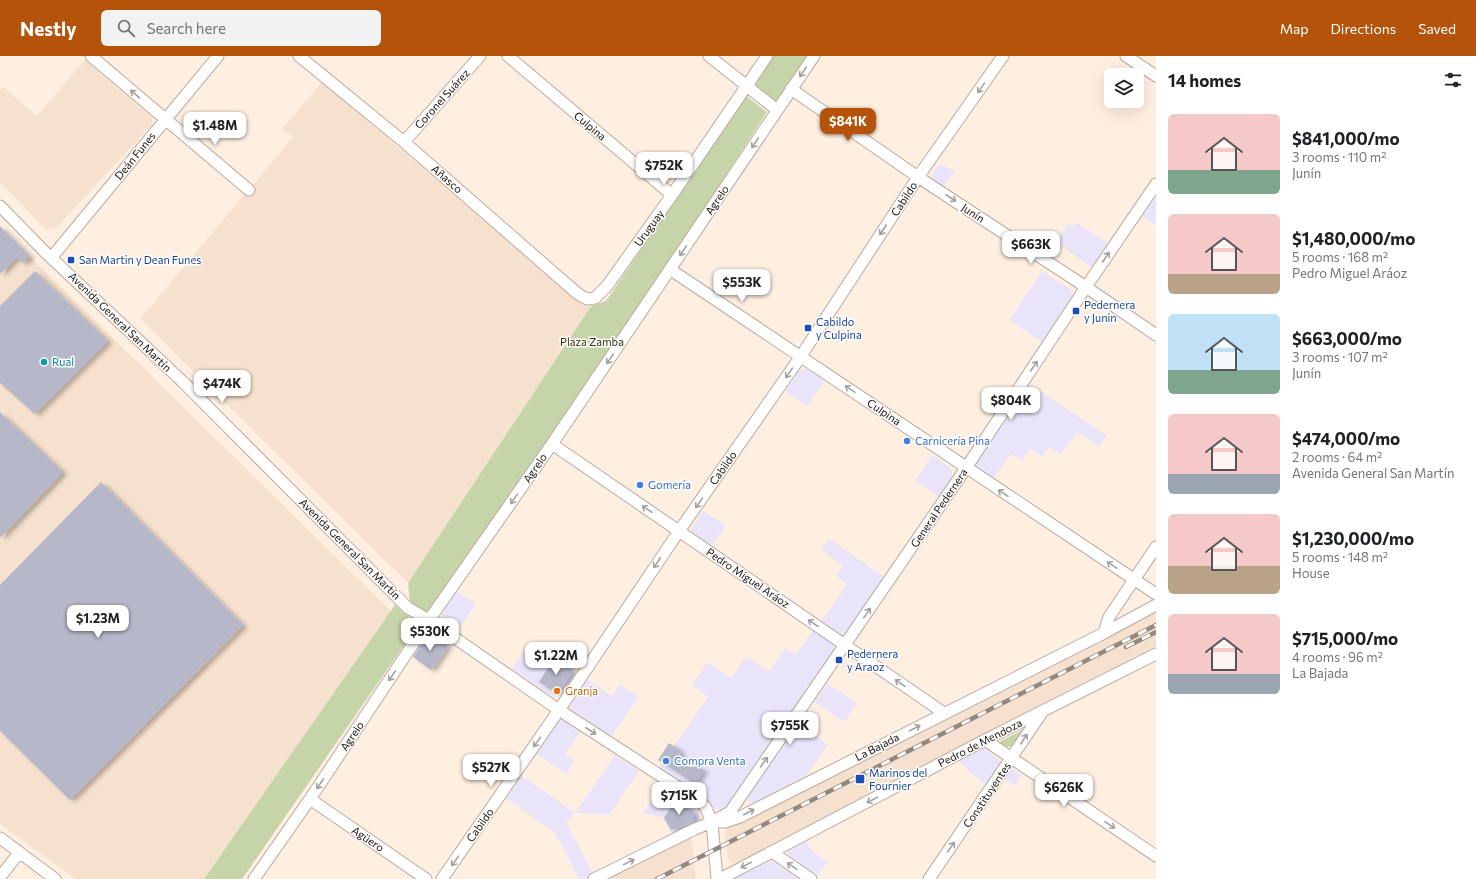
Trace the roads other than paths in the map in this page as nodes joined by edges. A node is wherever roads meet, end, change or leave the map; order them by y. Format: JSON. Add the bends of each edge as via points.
{"nodes":[{"id":1,"x":92,"y":56,"type":"edge"},
{"id":2,"x":218,"y":56,"type":"edge"},
{"id":3,"x":300,"y":56,"type":"edge"},
{"id":4,"x":480,"y":56,"type":"edge"},
{"id":5,"x":508,"y":56,"type":"edge"},
{"id":6,"x":709,"y":56,"type":"edge"},
{"id":7,"x":767,"y":56,"type":"edge"},
{"id":8,"x":814,"y":56,"type":"edge"},
{"id":9,"x":1003,"y":56,"type":"edge"},
{"id":10,"x":1126,"y":56,"type":"edge"},
{"id":11,"x":1156,"y":76,"type":"edge"},
{"id":12,"x":746,"y":88,"type":"junction"},
{"id":13,"x":791,"y":89,"type":"junction"},
{"id":14,"x":776,"y":110,"type":"junction"},
{"id":15,"x":165,"y":119,"type":"junction"},
{"id":16,"x":404,"y":142,"type":"junction"},
{"id":17,"x":918,"y":177,"type":"junction"},
{"id":18,"x":1156,"y":184,"type":"edge"},
{"id":19,"x":249,"y":190,"type":"dead end"},
{"id":20,"x":672,"y":195,"type":"junction"},
{"id":21,"x":0,"y":206,"type":"edge"},
{"id":22,"x":52,"y":257,"type":"junction"},
{"id":23,"x":671,"y":270,"type":"junction"},
{"id":24,"x":1086,"y":287,"type":"junction"},
{"id":25,"x":595,"y":298,"type":"joint"},
{"id":26,"x":1156,"y":336,"type":"edge"},
{"id":27,"x":801,"y":356,"type":"junction"},
{"id":28,"x":552,"y":444,"type":"junction"},
{"id":29,"x":966,"y":468,"type":"junction"},
{"id":30,"x":679,"y":531,"type":"junction"},
{"id":31,"x":1156,"y":548,"type":"edge"},
{"id":32,"x":1134,"y":580,"type":"junction"},
{"id":33,"x":1156,"y":594,"type":"edge"},
{"id":34,"x":1156,"y":605,"type":"edge"},
{"id":35,"x":429,"y":620,"type":"junction"},
{"id":36,"x":1104,"y":633,"type":"junction"},
{"id":37,"x":845,"y":645,"type":"junction"},
{"id":38,"x":1156,"y":654,"type":"edge"},
{"id":39,"x":559,"y":710,"type":"junction"},
{"id":40,"x":1043,"y":711,"type":"junction"},
{"id":41,"x":944,"y":713,"type":"junction"},
{"id":42,"x":985,"y":740,"type":"junction"},
{"id":43,"x":1012,"y":758,"type":"junction"},
{"id":44,"x":310,"y":799,"type":"junction"},
{"id":45,"x":712,"y":822,"type":"junction"},
{"id":46,"x":0,"y":838,"type":"edge"},
{"id":47,"x":772,"y":852,"type":"junction"},
{"id":48,"x":19,"y":853,"type":"junction"},
{"id":49,"x":1156,"y":856,"type":"edge"},
{"id":50,"x":0,"y":877,"type":"edge"},
{"id":51,"x":55,"y":879,"type":"edge"},
{"id":52,"x":254,"y":879,"type":"edge"},
{"id":53,"x":426,"y":879,"type":"edge"},
{"id":54,"x":442,"y":879,"type":"edge"},
{"id":55,"x":594,"y":879,"type":"edge"},
{"id":56,"x":718,"y":879,"type":"edge"},
{"id":57,"x":811,"y":879,"type":"edge"},
{"id":58,"x":930,"y":879,"type":"edge"}],
"edges":[{"from":15,"to":1,"type":"street","one_way":true},
{"from":2,"to":15,"type":"street","name":"Deán Funes"},
{"from":3,"to":16,"type":"street","name":"Añasco"},
{"from":4,"to":16,"type":"street","name":"Coronel Suárez"},
{"from":5,"to":20,"type":"street","name":"Culpina"},
{"from":6,"to":12,"type":"street"},
{"from":7,"to":12,"type":"street","name":"Uruguay"},
{"from":8,"to":13,"type":"street","name":"Agrelo","one_way":true},
{"from":9,"to":17,"type":"street","name":"Cabildo","one_way":true},
{"from":10,"to":11,"type":"street"},
{"from":12,"to":14,"type":"street"},
{"from":12,"to":20,"type":"street","name":"Uruguay"},
{"from":13,"to":14,"type":"street","name":"Agrelo"},
{"from":13,"to":17,"type":"street","name":"Junín"},
{"from":14,"to":23,"type":"street","name":"Agrelo","one_way":true},
{"from":15,"to":19,"type":"street"},
{"from":15,"to":22,"type":"street","name":"Deán Funes"},
{"from":16,"to":25,"type":"street","name":"Añasco","via":[[578,294],[587,299]]},
{"from":17,"to":24,"type":"street","name":"Junín","one_way":true},
{"from":17,"to":27,"type":"street","name":"Cabildo","one_way":true},
{"from":24,"to":18,"type":"street","name":"General Pedernera","one_way":true},
{"from":20,"to":25,"type":"street","name":"Uruguay","via":[[607,286]]},
{"from":21,"to":22,"type":"street","name":"Avenida General San Martín"},
{"from":22,"to":35,"type":"street","name":"Avenida General San Martín","via":[[184,382],[408,608]]},
{"from":23,"to":27,"type":"street","name":"Culpina"},
{"from":23,"to":28,"type":"street","name":"Agrelo","one_way":true},
{"from":24,"to":26,"type":"street","name":"Junín"},
{"from":29,"to":24,"type":"street","name":"General Pedernera","one_way":true},
{"from":29,"to":27,"type":"street","name":"Culpina","one_way":true},
{"from":27,"to":30,"type":"street","name":"Cabildo","one_way":true},
{"from":30,"to":28,"type":"street","name":"Pedro Miguel Aráoz","one_way":true},
{"from":28,"to":35,"type":"street","name":"Agrelo","one_way":true},
{"from":32,"to":29,"type":"street","name":"Culpina","one_way":true},
{"from":37,"to":29,"type":"street","name":"General Pedernera","one_way":true},
{"from":37,"to":30,"type":"street","name":"Pedro Miguel Aráoz","one_way":true},
{"from":30,"to":39,"type":"street","name":"Cabildo","one_way":true},
{"from":31,"to":32,"type":"street"},
{"from":32,"to":33,"type":"street","name":"Culpina"},
{"from":32,"to":36,"type":"street","via":[[1109,618]]},
{"from":34,"to":36,"type":"street","name":"La Bajada"},
{"from":35,"to":39,"type":"street","name":"Avenida General San Martín"},
{"from":35,"to":44,"type":"street","name":"Agrelo","one_way":true},
{"from":36,"to":41,"type":"street","name":"La Bajada"},
{"from":41,"to":37,"type":"street","name":"Pedro Miguel Aráoz","one_way":true},
{"from":45,"to":37,"type":"street","name":"General Pedernera","one_way":true,"via":[[730,812]]},
{"from":38,"to":40,"type":"street","name":"Pedro de Mendoza"},
{"from":39,"to":45,"type":"street","name":"Avenida General San Martín","one_way":true,"via":[[700,802],[706,808]]},
{"from":39,"to":54,"type":"street","name":"Cabildo","one_way":true},
{"from":40,"to":42,"type":"street","name":"Pedro de Mendoza"},
{"from":43,"to":40,"type":"street","name":"Constituyentes","one_way":true},
{"from":45,"to":41,"type":"street","name":"La Bajada","one_way":true,"via":[[725,822],[740,817]]},
{"from":42,"to":43,"type":"street"},
{"from":42,"to":47,"type":"street","name":"Pedro de Mendoza","one_way":true},
{"from":43,"to":49,"type":"street","one_way":true},
{"from":58,"to":43,"type":"street","name":"Constituyentes","one_way":true},
{"from":44,"to":52,"type":"street","name":"Agrelo"},
{"from":44,"to":53,"type":"street","name":"Agüero"},
{"from":55,"to":45,"type":"street","name":"La Bajada","one_way":true},
{"from":45,"to":56,"type":"street","name":"Avenida General San Martín"},
{"from":46,"to":48,"type":"street"},
{"from":47,"to":56,"type":"street","name":"Pedro de Mendoza","one_way":true},
{"from":57,"to":47,"type":"street","one_way":true},
{"from":48,"to":50,"type":"street"},
{"from":48,"to":51,"type":"street"}]}
